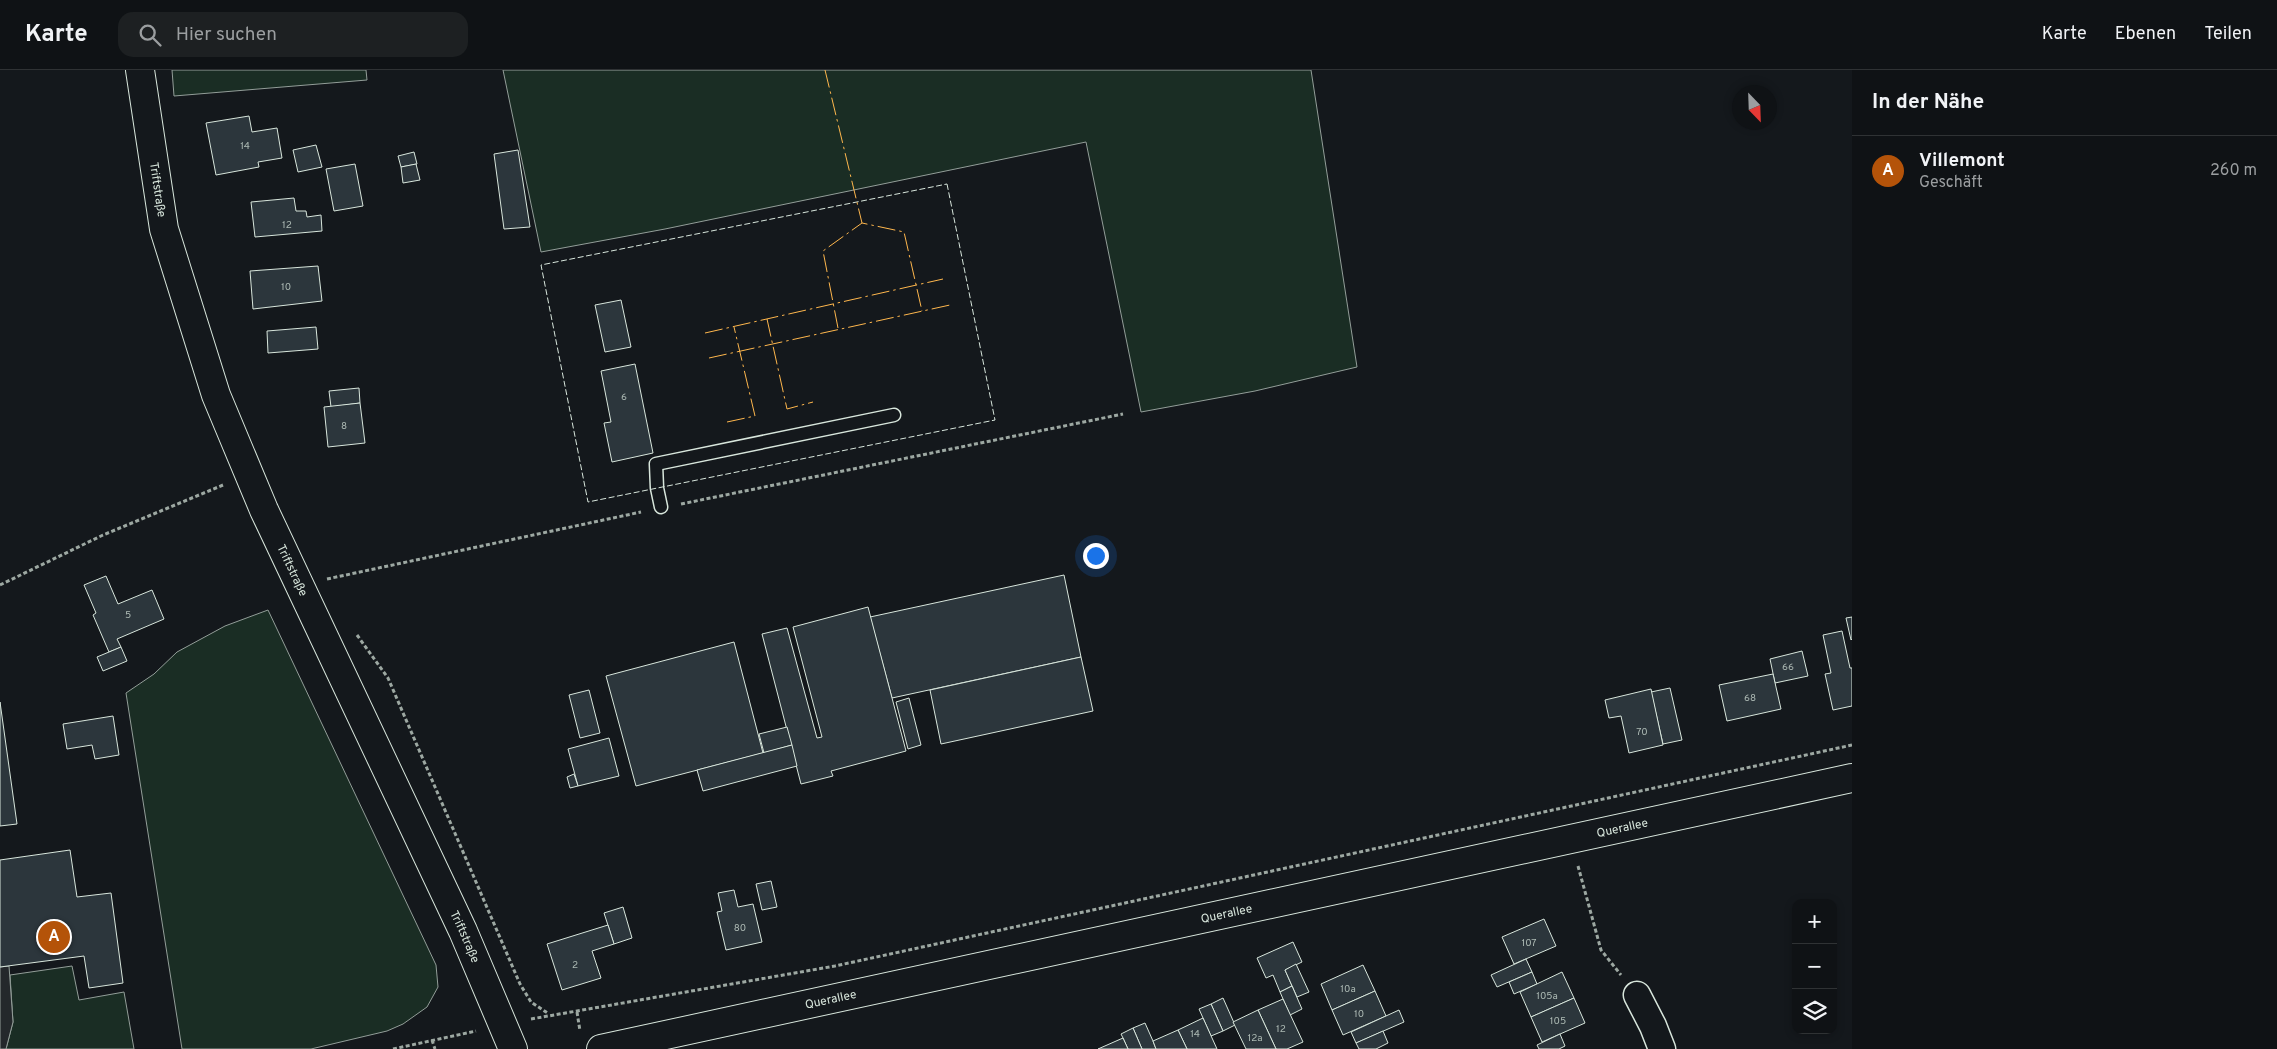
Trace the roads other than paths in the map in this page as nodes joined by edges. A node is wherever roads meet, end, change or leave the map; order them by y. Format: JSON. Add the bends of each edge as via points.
{"nodes":[{"id":1,"x":140,"y":70,"type":"edge"},
{"id":2,"x":894,"y":415,"type":"dead end"},
{"id":3,"x":661,"y":508,"type":"road end"},
{"id":4,"x":1852,"y":778,"type":"edge"},
{"id":5,"x":1637,"y":995,"type":"road end"},
{"id":6,"x":508,"y":1037,"type":"edge"},
{"id":7,"x":601,"y":1049,"type":"edge"},
{"id":8,"x":1662,"y":1049,"type":"edge"}],
"edges":[{"from":1,"to":6,"type":"street","name":"Triftstraße","via":[[164,229],[216,395],[300,588],[463,931]]},
{"from":2,"to":3,"type":"lane","via":[[656,464]]},
{"from":4,"to":7,"type":"street","name":"Querallee"},
{"from":5,"to":8,"type":"street"}]}
